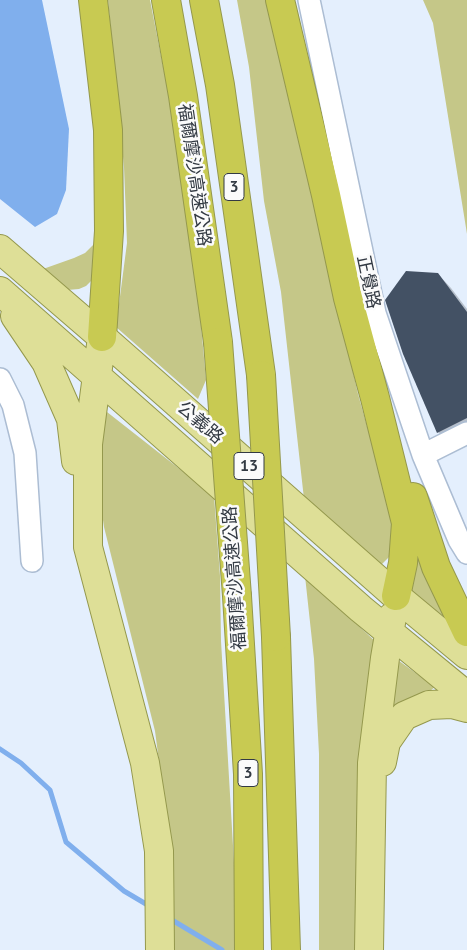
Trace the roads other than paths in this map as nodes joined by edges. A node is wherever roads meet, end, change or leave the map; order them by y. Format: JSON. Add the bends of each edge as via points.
{"nodes":[{"id":1,"x":93,"y":0,"type":"edge"},
{"id":2,"x":166,"y":0,"type":"edge"},
{"id":3,"x":204,"y":0,"type":"edge"},
{"id":4,"x":280,"y":0,"type":"edge"},
{"id":5,"x":309,"y":0,"type":"edge"},
{"id":6,"x":0,"y":249,"type":"edge"},
{"id":7,"x":0,"y":292,"type":"edge"},
{"id":8,"x":102,"y":337,"type":"junction"},
{"id":9,"x":98,"y":376,"type":"junction"},
{"id":10,"x":0,"y":379,"type":"edge"},
{"id":11,"x":375,"y":398,"type":"junction"},
{"id":12,"x":467,"y":433,"type":"edge"},
{"id":13,"x":423,"y":455,"type":"junction"},
{"id":14,"x":88,"y":537,"type":"junction"},
{"id":15,"x":467,"y":553,"type":"edge"},
{"id":16,"x":32,"y":562,"type":"dead end"},
{"id":17,"x":396,"y":596,"type":"junction"},
{"id":18,"x":467,"y":632,"type":"edge"},
{"id":19,"x":390,"y":633,"type":"junction"},
{"id":20,"x":467,"y":655,"type":"edge"},
{"id":21,"x":467,"y":696,"type":"edge"},
{"id":22,"x":467,"y":708,"type":"edge"},
{"id":23,"x":369,"y":862,"type":"junction"},
{"id":24,"x":160,"y":950,"type":"edge"},
{"id":25,"x":249,"y":950,"type":"edge"},
{"id":26,"x":286,"y":950,"type":"edge"},
{"id":27,"x":369,"y":950,"type":"edge"}],
"edges":[{"from":1,"to":8,"type":"highway","via":[[108,130],[109,230]]},
{"from":2,"to":25,"type":"highway","name":"福爾摩沙高速公路","number":"3","bridge":true,"via":[[218,342],[248,774]]},
{"from":3,"to":26,"type":"highway","name":"福爾摩沙高速公路","number":"3","bridge":true,"via":[[220,85],[260,376],[276,637]]},
{"from":4,"to":11,"type":"highway","via":[[348,298]]},
{"from":5,"to":13,"type":"street","name":"正覺路","via":[[375,313]]},
{"from":6,"to":8,"type":"main road","name":"公義路","number":"13"},
{"from":7,"to":9,"type":"main road","name":"公義路","number":"13"},
{"from":7,"to":14,"type":"main road","via":[[46,362],[71,419]]},
{"from":8,"to":9,"type":"main road"},
{"from":8,"to":17,"type":"main road","name":"公義路","number":"13"},
{"from":9,"to":14,"type":"main road","via":[[88,444]]},
{"from":9,"to":19,"type":"main road","name":"公義路","number":"13"},
{"from":10,"to":16,"type":"street","via":[[13,405],[25,453]]},
{"from":11,"to":17,"type":"highway","via":[[406,523]]},
{"from":11,"to":18,"type":"highway","via":[[436,566]]},
{"from":12,"to":13,"type":"street"},
{"from":13,"to":15,"type":"street","name":"正覺路"},
{"from":14,"to":24,"type":"main road","via":[[144,763],[159,850]]},
{"from":17,"to":19,"type":"main road"},
{"from":17,"to":20,"type":"main road","name":"公義路","number":"13"},
{"from":19,"to":21,"type":"main road","name":"公義路","number":"13"},
{"from":19,"to":23,"type":"main road","via":[[372,763]]},
{"from":22,"to":23,"type":"main road","via":[[452,704],[429,705],[404,716],[386,742],[378,777]]},
{"from":23,"to":27,"type":"main road"}]}
